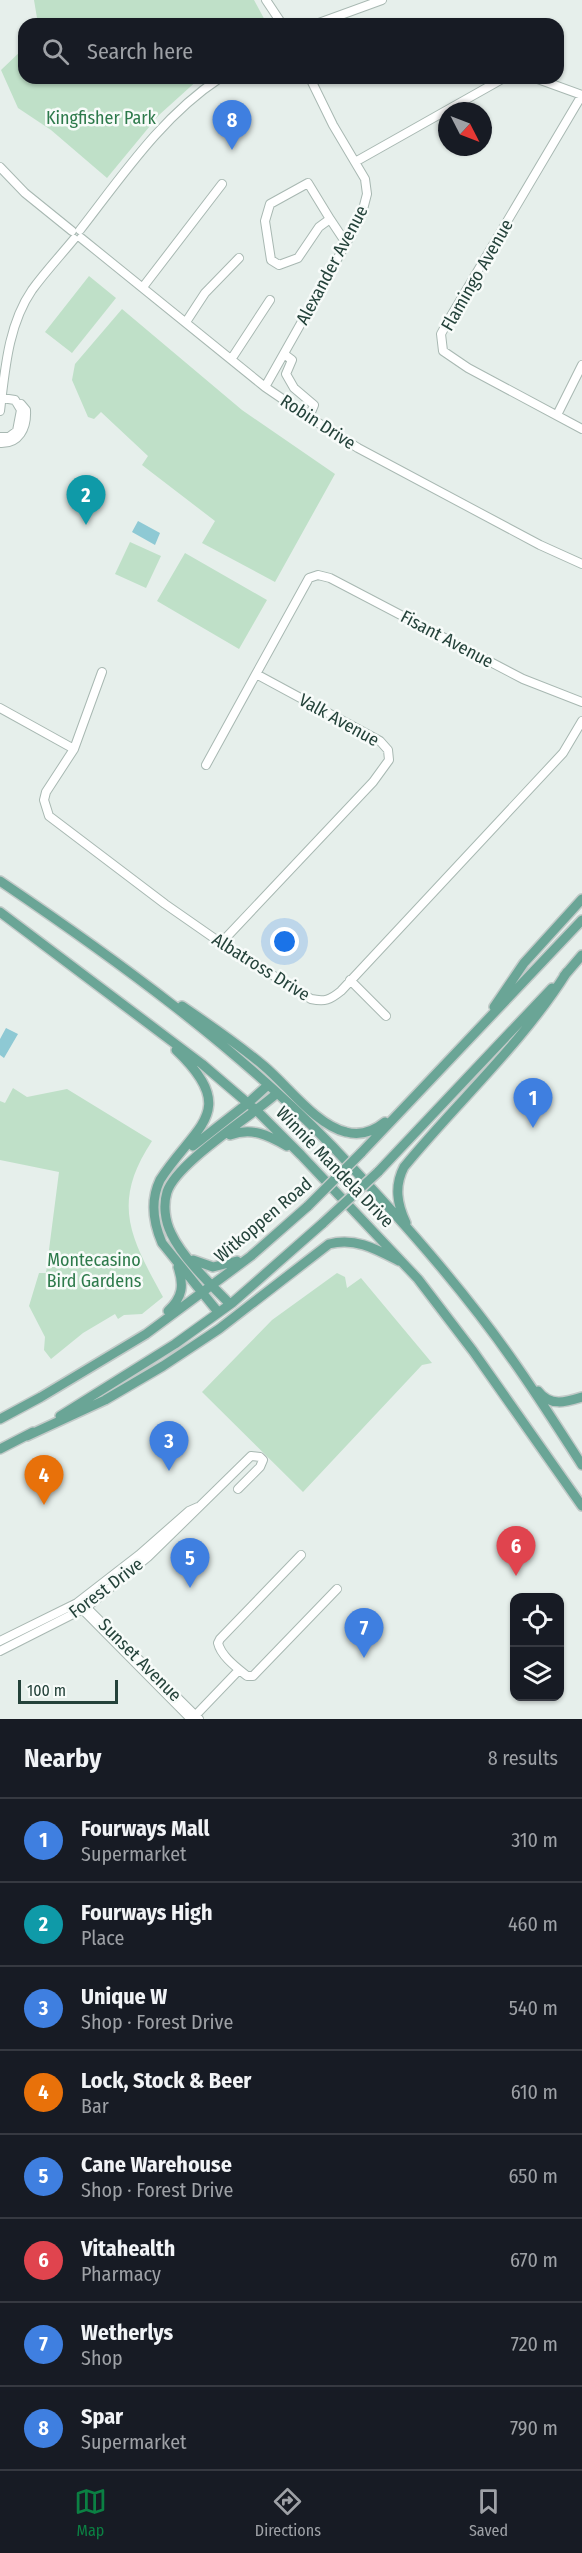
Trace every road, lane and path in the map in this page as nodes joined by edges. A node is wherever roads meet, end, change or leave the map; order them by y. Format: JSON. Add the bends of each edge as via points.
{"nodes":[{"id":1,"x":266,"y":0,"type":"edge"},
{"id":2,"x":382,"y":0,"type":"edge"},
{"id":3,"x":278,"y":18,"type":"edge"},
{"id":4,"x":332,"y":18,"type":"edge"},
{"id":5,"x":213,"y":84,"type":"edge"},
{"id":6,"x":313,"y":84,"type":"edge"},
{"id":7,"x":493,"y":84,"type":"edge"},
{"id":8,"x":552,"y":84,"type":"edge"},
{"id":9,"x":582,"y":95,"type":"edge"},
{"id":10,"x":355,"y":162,"type":"junction"},
{"id":11,"x":0,"y":167,"type":"edge"},
{"id":12,"x":222,"y":184,"type":"dead end"},
{"id":13,"x":330,"y":219,"type":"junction"},
{"id":14,"x":77,"y":234,"type":"junction"},
{"id":15,"x":346,"y":243,"type":"junction"},
{"id":16,"x":239,"y":258,"type":"dead end"},
{"id":17,"x":142,"y":287,"type":"junction"},
{"id":18,"x":270,"y":300,"type":"dead end"},
{"id":19,"x":186,"y":322,"type":"junction"},
{"id":20,"x":284,"y":354,"type":"junction"},
{"id":21,"x":232,"y":358,"type":"junction"},
{"id":22,"x":582,"y":365,"type":"edge"},
{"id":23,"x":265,"y":387,"type":"junction"},
{"id":24,"x":2,"y":398,"type":"junction"},
{"id":25,"x":15,"y":400,"type":"junction"},
{"id":26,"x":0,"y":411,"type":"edge"},
{"id":27,"x":557,"y":415,"type":"junction"},
{"id":28,"x":309,"y":417,"type":"junction"},
{"id":29,"x":582,"y":429,"type":"edge"},
{"id":30,"x":0,"y":437,"type":"edge"},
{"id":31,"x":0,"y":443,"type":"edge"},
{"id":32,"x":582,"y":564,"type":"edge"},
{"id":33,"x":102,"y":672,"type":"dead end"},
{"id":34,"x":256,"y":674,"type":"junction"},
{"id":35,"x":582,"y":702,"type":"edge"},
{"id":36,"x":0,"y":708,"type":"edge"},
{"id":37,"x":582,"y":721,"type":"edge"},
{"id":38,"x":74,"y":749,"type":"junction"},
{"id":39,"x":206,"y":765,"type":"dead end"},
{"id":40,"x":0,"y":880,"type":"edge"},
{"id":41,"x":582,"y":899,"type":"edge"},
{"id":42,"x":0,"y":912,"type":"edge"},
{"id":43,"x":582,"y":920,"type":"edge"},
{"id":44,"x":221,"y":943,"type":"junction"},
{"id":45,"x":582,"y":956,"type":"edge"},
{"id":46,"x":567,"y":972,"type":"junction"},
{"id":47,"x":350,"y":980,"type":"junction"},
{"id":48,"x":155,"y":991,"type":"junction"},
{"id":49,"x":137,"y":1014,"type":"junction"},
{"id":50,"x":491,"y":1015,"type":"junction"},
{"id":51,"x":386,"y":1016,"type":"dead end"},
{"id":52,"x":268,"y":1085,"type":"junction"},
{"id":53,"x":277,"y":1094,"type":"junction"},
{"id":54,"x":412,"y":1099,"type":"junction"},
{"id":55,"x":248,"y":1103,"type":"junction"},
{"id":56,"x":257,"y":1111,"type":"junction"},
{"id":57,"x":219,"y":1139,"type":"junction"},
{"id":58,"x":301,"y":1155,"type":"junction"},
{"id":59,"x":179,"y":1156,"type":"junction"},
{"id":60,"x":411,"y":1232,"type":"junction"},
{"id":61,"x":251,"y":1256,"type":"junction"},
{"id":62,"x":188,"y":1258,"type":"junction"},
{"id":63,"x":176,"y":1262,"type":"junction"},
{"id":64,"x":406,"y":1265,"type":"junction"},
{"id":65,"x":212,"y":1284,"type":"junction"},
{"id":66,"x":202,"y":1291,"type":"junction"},
{"id":67,"x":230,"y":1304,"type":"junction"},
{"id":68,"x":218,"y":1312,"type":"junction"},
{"id":69,"x":146,"y":1334,"type":"junction"},
{"id":70,"x":514,"y":1361,"type":"junction"},
{"id":71,"x":582,"y":1397,"type":"edge"},
{"id":72,"x":0,"y":1419,"type":"edge"},
{"id":73,"x":27,"y":1436,"type":"junction"},
{"id":74,"x":0,"y":1449,"type":"edge"},
{"id":75,"x":582,"y":1465,"type":"edge"},
{"id":76,"x":238,"y":1489,"type":"dead end"},
{"id":77,"x":582,"y":1506,"type":"edge"},
{"id":78,"x":199,"y":1507,"type":"junction"},
{"id":79,"x":301,"y":1555,"type":"dead end"},
{"id":80,"x":337,"y":1589,"type":"dead end"},
{"id":81,"x":78,"y":1602,"type":"junction"},
{"id":82,"x":85,"y":1609,"type":"junction"},
{"id":83,"x":0,"y":1641,"type":"edge"},
{"id":84,"x":0,"y":1651,"type":"edge"},
{"id":85,"x":239,"y":1670,"type":"junction"},
{"id":86,"x":194,"y":1718,"type":"edge"}],
"edges":[{"from":1,"to":3,"type":"street"},
{"from":2,"to":4,"type":"street"},
{"from":5,"to":14,"type":"street","via":[[144,148]]},
{"from":6,"to":10,"type":"street","name":"Alexander Avenue"},
{"from":7,"to":10,"type":"street"},
{"from":8,"to":9,"type":"street"},
{"from":9,"to":27,"type":"street","name":"Flamingo Avenue","via":[[448,321],[441,340],[443,351],[458,362]]},
{"from":10,"to":15,"type":"street","name":"Alexander Avenue","via":[[368,194],[361,217]]},
{"from":11,"to":14,"type":"street","name":"Robin Drive","via":[[25,193]]},
{"from":12,"to":17,"type":"street"},
{"from":13,"to":13,"type":"street","via":[[319,226],[296,259],[279,265],[271,260],[265,221],[270,204],[308,183]]},
{"from":13,"to":15,"type":"street"},
{"from":14,"to":17,"type":"street","name":"Robin Drive"},
{"from":14,"to":24,"type":"street","via":[[23,306],[9,343]]},
{"from":15,"to":20,"type":"street","name":"Alexander Avenue"},
{"from":16,"to":19,"type":"street","via":[[205,293]]},
{"from":17,"to":19,"type":"street","name":"Robin Drive"},
{"from":18,"to":21,"type":"street"},
{"from":19,"to":21,"type":"street","name":"Robin Drive"},
{"from":20,"to":23,"type":"street","name":"Alexander Avenue"},
{"from":20,"to":28,"type":"street","via":[[292,360],[286,374],[289,381],[314,405]]},
{"from":21,"to":23,"type":"street","name":"Robin Drive"},
{"from":22,"to":27,"type":"street"},
{"from":23,"to":28,"type":"street","name":"Robin Drive"},
{"from":24,"to":25,"type":"street"},
{"from":24,"to":26,"type":"street"},
{"from":25,"to":30,"type":"street","via":[[21,410],[17,431]]},
{"from":25,"to":31,"type":"street","via":[[26,410],[23,430],[9,444]]},
{"from":27,"to":29,"type":"street","name":"Flamingo Avenue"},
{"from":28,"to":32,"type":"street","name":"Robin Drive","via":[[358,448]]},
{"from":33,"to":38,"type":"street","name":"Albatross Drive"},
{"from":34,"to":35,"type":"street","name":"Fisant Avenue","via":[[306,582],[321,575],[523,679]]},
{"from":34,"to":39,"type":"street"},
{"from":34,"to":44,"type":"street","name":"Valk Avenue","via":[[380,741],[388,750],[389,760],[373,782]]},
{"from":36,"to":38,"type":"street"},
{"from":37,"to":47,"type":"street","name":"Albatross Drive","via":[[563,753]]},
{"from":38,"to":44,"type":"street","name":"Albatross Drive","via":[[46,792],[49,816]]},
{"from":40,"to":48,"type":"main road","name":"Winnie Mandela Drive"},
{"from":41,"to":50,"type":"main road","via":[[512,979]]},
{"from":42,"to":49,"type":"main road","name":"Winnie Mandela Drive"},
{"from":43,"to":50,"type":"main road","name":"Witkoppen Road"},
{"from":44,"to":47,"type":"street","name":"Albatross Drive","via":[[311,999],[331,999]]},
{"from":45,"to":46,"type":"main road"},
{"from":46,"to":60,"type":"main road","via":[[511,1049],[405,1167],[399,1179],[398,1199]]},
{"from":46,"to":67,"type":"main road","bridge":true,"via":[[378,1172]]},
{"from":47,"to":51,"type":"street"},
{"from":48,"to":52,"type":"main road","name":"Winnie Mandela Drive"},
{"from":48,"to":54,"type":"main road","via":[[231,1040],[321,1119],[339,1130],[373,1130]]},
{"from":49,"to":55,"type":"main road","name":"Winnie Mandela Drive"},
{"from":49,"to":59,"type":"main road","via":[[195,1069],[207,1089],[206,1120]]},
{"from":50,"to":54,"type":"main road","name":"Witkoppen Road"},
{"from":52,"to":53,"type":"main road","name":"Winnie Mandela Drive"},
{"from":52,"to":55,"type":"main road"},
{"from":53,"to":56,"type":"main road"},
{"from":53,"to":60,"type":"main road","name":"Winnie Mandela Drive"},
{"from":54,"to":61,"type":"main road","name":"Witkoppen Road","bridge":true,"via":[[308,1206]]},
{"from":55,"to":56,"type":"main road","name":"Winnie Mandela Drive"},
{"from":55,"to":59,"type":"main road"},
{"from":56,"to":57,"type":"main road"},
{"from":56,"to":58,"type":"main road","name":"Winnie Mandela Drive"},
{"from":57,"to":58,"type":"main road","via":[[239,1132],[261,1133]]},
{"from":57,"to":62,"type":"main road","via":[[182,1170],[167,1193],[167,1223]]},
{"from":58,"to":64,"type":"main road","name":"Winnie Mandela Drive"},
{"from":59,"to":63,"type":"main road","via":[[156,1188],[153,1212],[162,1243]]},
{"from":60,"to":70,"type":"main road","name":"Winnie Mandela Drive"},
{"from":61,"to":62,"type":"main road","via":[[213,1267]]},
{"from":61,"to":65,"type":"main road","name":"Witkoppen Road"},
{"from":62,"to":65,"type":"main road"},
{"from":63,"to":66,"type":"main road"},
{"from":63,"to":69,"type":"main road","via":[[182,1293]]},
{"from":64,"to":73,"type":"main road","via":[[360,1243],[329,1244],[164,1366],[105,1401]]},
{"from":64,"to":77,"type":"main road","name":"Winnie Mandela Drive","via":[[473,1351]]},
{"from":65,"to":66,"type":"main road","name":"Witkoppen Road"},
{"from":65,"to":67,"type":"main road"},
{"from":66,"to":68,"type":"main road"},
{"from":66,"to":69,"type":"main road","name":"Witkoppen Road"},
{"from":67,"to":68,"type":"main road"},
{"from":68,"to":73,"type":"main road","via":[[123,1378]]},
{"from":69,"to":72,"type":"main road","name":"Witkoppen Road"},
{"from":70,"to":71,"type":"main road","via":[[544,1399],[562,1402]]},
{"from":70,"to":75,"type":"main road","name":"Winnie Mandela Drive"},
{"from":73,"to":74,"type":"main road"},
{"from":76,"to":78,"type":"street","name":"Forest Drive","via":[[260,1467],[260,1457],[251,1456]]},
{"from":78,"to":81,"type":"street","name":"Forest Drive","via":[[189,1511]]},
{"from":78,"to":82,"type":"street","name":"Forest Drive","via":[[148,1557]]},
{"from":79,"to":85,"type":"street","via":[[220,1639],[221,1652]]},
{"from":80,"to":85,"type":"street","via":[[253,1676]]},
{"from":81,"to":82,"type":"street","name":"Sunset Avenue"},
{"from":81,"to":83,"type":"street","name":"Forest Drive"},
{"from":82,"to":84,"type":"street","name":"Forest Drive"},
{"from":82,"to":86,"type":"street","name":"Sunset Avenue"},
{"from":85,"to":86,"type":"street"}]}
